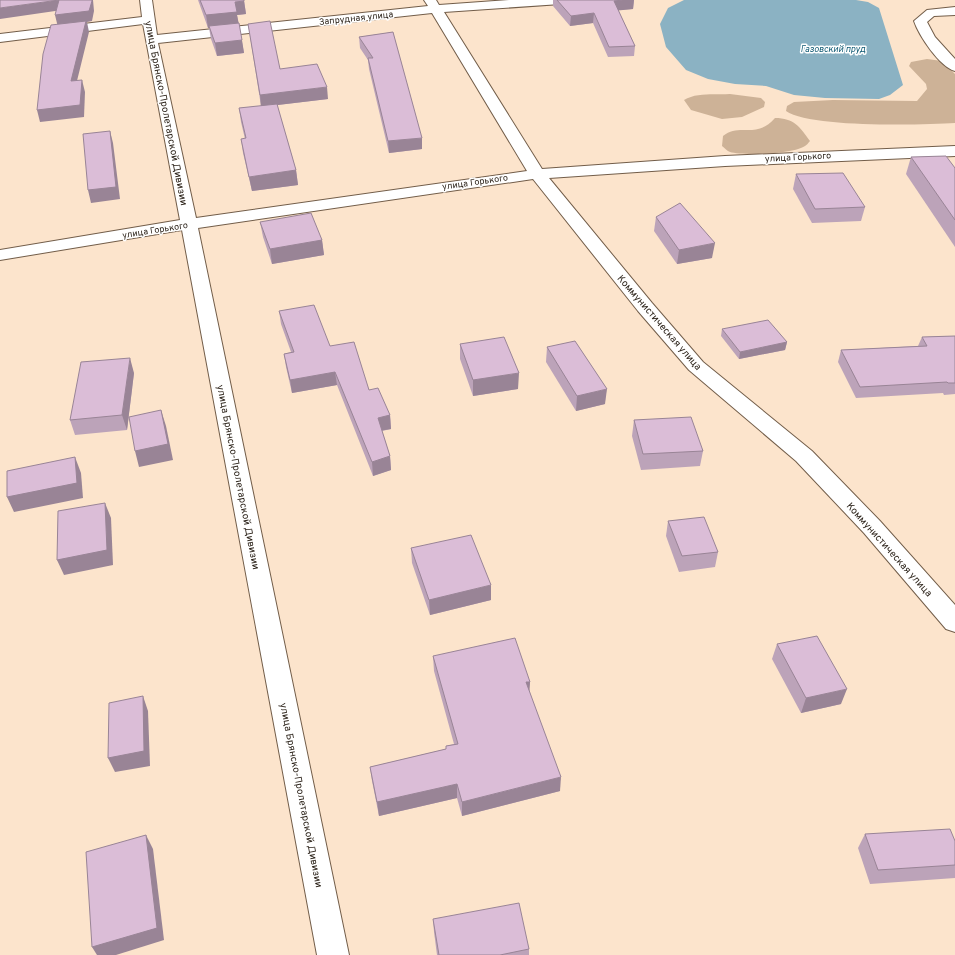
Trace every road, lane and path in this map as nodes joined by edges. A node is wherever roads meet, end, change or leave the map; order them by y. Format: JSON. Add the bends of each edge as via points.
{"nodes":[{"id":1,"x":561,"y":0,"type":"edge"},
{"id":2,"x":432,"y":5,"type":"edge"},
{"id":3,"x":955,"y":11,"type":"edge"},
{"id":4,"x":148,"y":20,"type":"edge"},
{"id":5,"x":0,"y":38,"type":"edge"},
{"id":6,"x":955,"y":67,"type":"edge"},
{"id":7,"x":955,"y":150,"type":"edge"},
{"id":8,"x":537,"y":174,"type":"junction"},
{"id":9,"x":189,"y":224,"type":"junction"},
{"id":10,"x":0,"y":255,"type":"edge"},
{"id":11,"x":955,"y":622,"type":"edge"},
{"id":12,"x":333,"y":955,"type":"edge"}],
"edges":[{"from":1,"to":2,"type":"street","name":"Запрудная улица"},
{"from":2,"to":4,"type":"street","name":"Запрудная улица"},
{"from":2,"to":8,"type":"street","name":"Коммунистическая улица"},
{"from":3,"to":6,"type":"street","via":[[931,13],[920,21],[922,29],[931,41]]},
{"from":4,"to":5,"type":"street","name":"Запрудная улица"},
{"from":4,"to":9,"type":"street","name":"улица Брянско-Пролетарской Дивизии"},
{"from":7,"to":8,"type":"street","name":"улица Горького","via":[[717,161]]},
{"from":8,"to":9,"type":"street","name":"улица Горького"},
{"from":8,"to":11,"type":"street","name":"Коммунистическая улица","via":[[696,366],[804,456],[872,527]]},
{"from":9,"to":10,"type":"street","name":"улица Горького"},
{"from":9,"to":12,"type":"street","name":"улица Брянско-Пролетарской Дивизии"}]}
